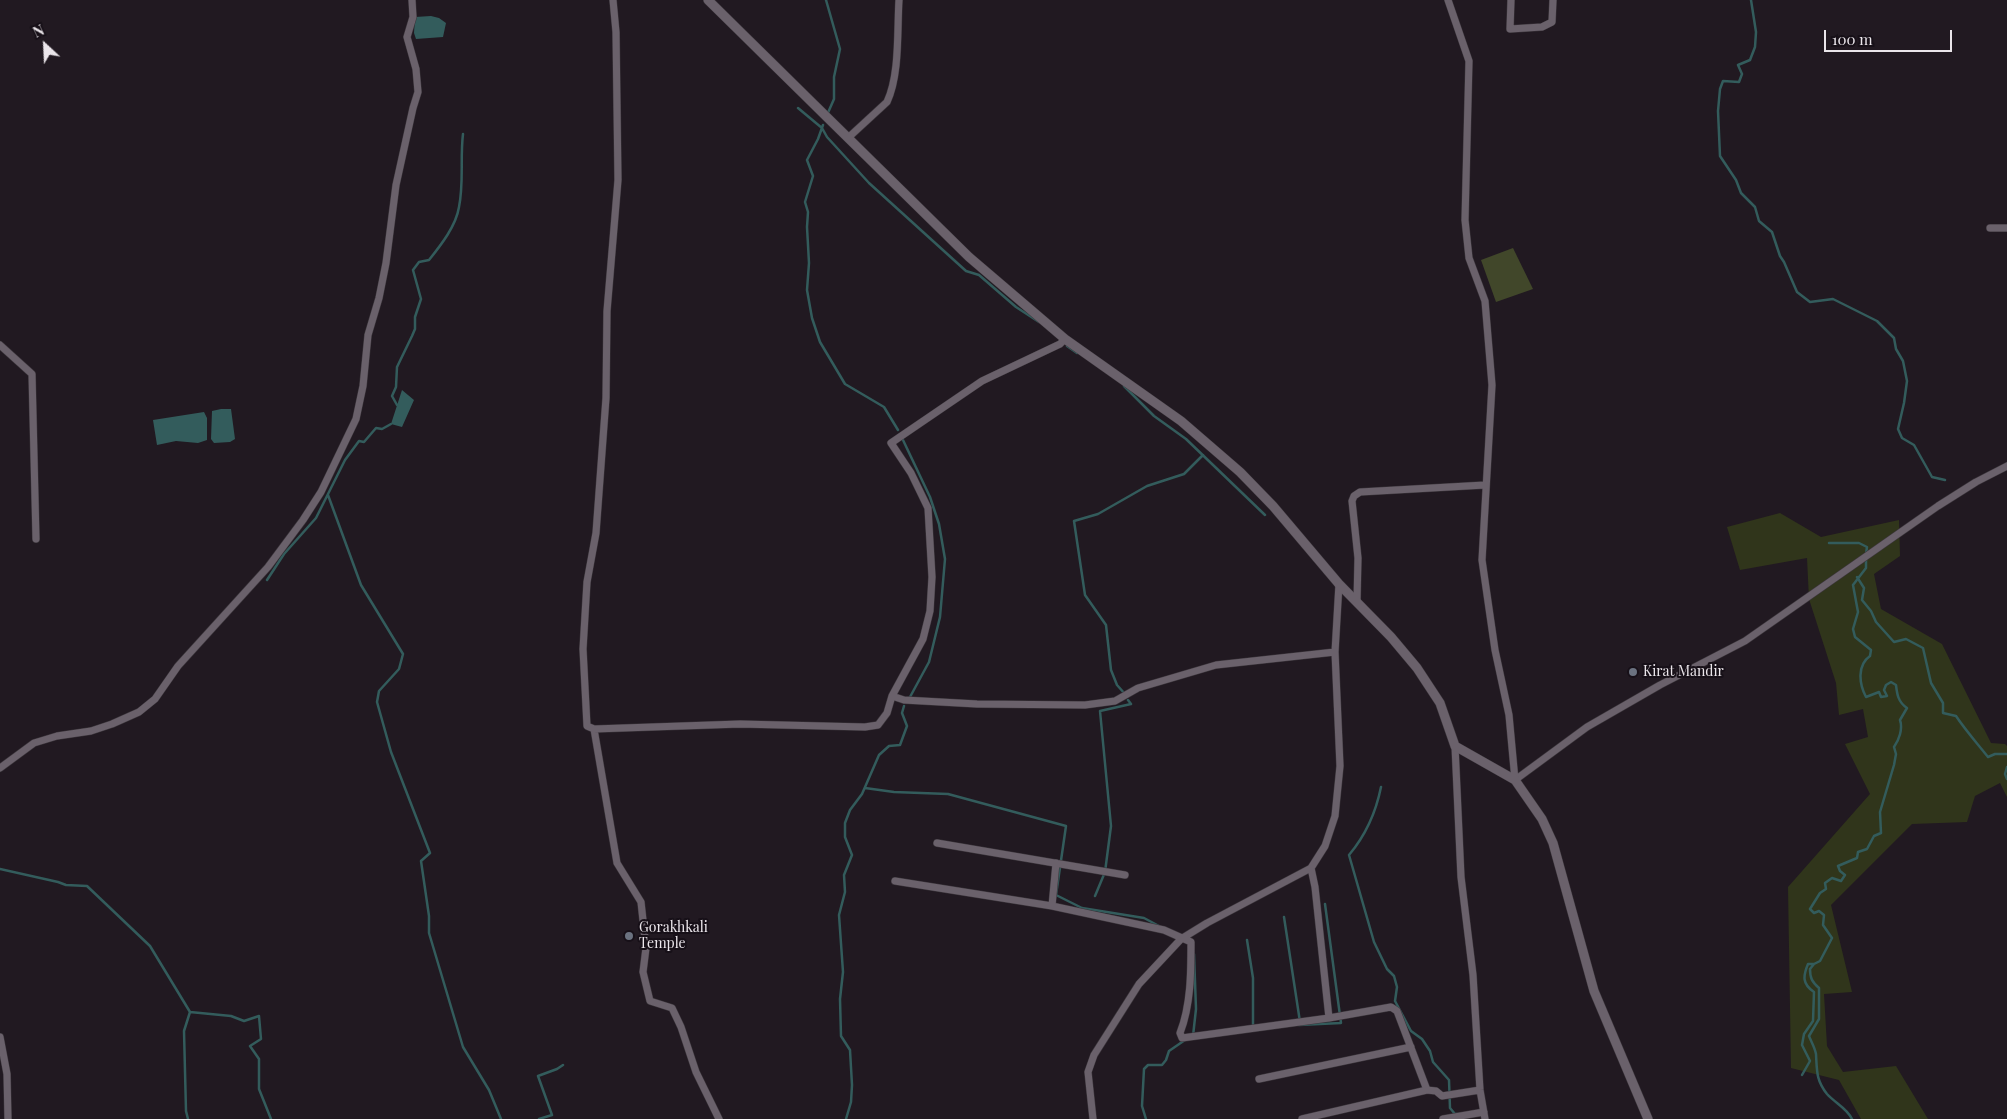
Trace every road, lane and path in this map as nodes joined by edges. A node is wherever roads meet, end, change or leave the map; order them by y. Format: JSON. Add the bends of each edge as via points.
{"nodes":[{"id":1,"x":412,"y":0,"type":"edge"},
{"id":2,"x":613,"y":0,"type":"edge"},
{"id":3,"x":708,"y":0,"type":"edge"},
{"id":4,"x":899,"y":0,"type":"edge"},
{"id":5,"x":1448,"y":0,"type":"edge"},
{"id":6,"x":1511,"y":0,"type":"edge"},
{"id":7,"x":1554,"y":0,"type":"edge"},
{"id":8,"x":849,"y":137,"type":"junction"},
{"id":9,"x":1990,"y":228,"type":"dead end"},
{"id":10,"x":2007,"y":228,"type":"edge"},
{"id":11,"x":1065,"y":339,"type":"junction"},
{"id":12,"x":0,"y":345,"type":"edge"},
{"id":13,"x":2007,"y":466,"type":"edge"},
{"id":14,"x":1485,"y":485,"type":"junction"},
{"id":15,"x":36,"y":539,"type":"dead end"},
{"id":16,"x":1339,"y":584,"type":"junction"},
{"id":17,"x":1358,"y":602,"type":"junction"},
{"id":18,"x":1335,"y":652,"type":"junction"},
{"id":19,"x":892,"y":696,"type":"junction"},
{"id":20,"x":594,"y":729,"type":"junction"},
{"id":21,"x":1455,"y":746,"type":"junction"},
{"id":22,"x":0,"y":768,"type":"edge"},
{"id":23,"x":1516,"y":780,"type":"junction"},
{"id":24,"x":937,"y":842,"type":"dead end"},
{"id":25,"x":1056,"y":863,"type":"junction"},
{"id":26,"x":1310,"y":868,"type":"junction"},
{"id":27,"x":1125,"y":875,"type":"dead end"},
{"id":28,"x":894,"y":881,"type":"dead end"},
{"id":29,"x":1052,"y":906,"type":"junction"},
{"id":30,"x":1181,"y":939,"type":"junction"},
{"id":31,"x":1329,"y":1018,"type":"junction"},
{"id":32,"x":0,"y":1037,"type":"edge"},
{"id":33,"x":1411,"y":1046,"type":"junction"},
{"id":34,"x":1258,"y":1079,"type":"dead end"},
{"id":35,"x":1427,"y":1090,"type":"junction"},
{"id":36,"x":1480,"y":1090,"type":"junction"},
{"id":37,"x":1485,"y":1116,"type":"edge"},
{"id":38,"x":8,"y":1119,"type":"edge"},
{"id":39,"x":719,"y":1119,"type":"edge"},
{"id":40,"x":1093,"y":1119,"type":"edge"},
{"id":41,"x":1302,"y":1119,"type":"edge"},
{"id":42,"x":1443,"y":1119,"type":"edge"},
{"id":43,"x":1648,"y":1119,"type":"edge"}],
"edges":[{"from":1,"to":22,"type":"street","via":[[413,18],[407,37],[416,69],[418,92],[396,185],[379,298],[368,335],[364,386],[356,420],[321,492],[268,567],[178,666],[154,699],[139,712],[92,732],[57,736],[34,744]]},
{"from":2,"to":20,"type":"street","via":[[618,180],[607,311],[606,398],[596,534],[587,582],[584,649],[587,726]]},
{"from":3,"to":8,"type":"street"},
{"from":4,"to":8,"type":"street","via":[[890,94],[887,102]]},
{"from":5,"to":14,"type":"street","via":[[1469,61],[1465,220],[1469,258],[1485,301],[1492,385]]},
{"from":6,"to":7,"type":"street","via":[[1510,29],[1542,27],[1552,22]]},
{"from":8,"to":11,"type":"street","via":[[969,257]]},
{"from":9,"to":10,"type":"street"},
{"from":11,"to":16,"type":"street","via":[[1181,421],[1240,472]]},
{"from":11,"to":19,"type":"street","via":[[982,381],[891,443],[911,473],[928,508],[932,577],[930,611],[923,640]]},
{"from":12,"to":15,"type":"street","via":[[32,374]]},
{"from":13,"to":23,"type":"street","via":[[1938,506],[1745,641],[1587,727]]},
{"from":14,"to":17,"type":"street","via":[[1360,492],[1354,496]]},
{"from":14,"to":23,"type":"street","via":[[1482,560],[1495,650],[1509,715]]},
{"from":16,"to":17,"type":"street"},
{"from":16,"to":18,"type":"street"},
{"from":17,"to":21,"type":"street","via":[[1417,668],[1440,703]]},
{"from":18,"to":19,"type":"street","via":[[1216,665],[1138,688],[1116,701],[1085,705],[977,704],[904,700]]},
{"from":18,"to":26,"type":"street","via":[[1340,766],[1335,816],[1325,846]]},
{"from":19,"to":20,"type":"street","via":[[887,714],[878,725],[865,727],[740,724]]},
{"from":20,"to":39,"type":"street","via":[[617,863],[641,902],[646,948],[643,972],[650,1001],[672,1008],[696,1072]]},
{"from":21,"to":23,"type":"street"},
{"from":21,"to":36,"type":"street","via":[[1461,877],[1474,975]]},
{"from":23,"to":43,"type":"street","via":[[1542,819],[1553,843],[1594,991]]},
{"from":24,"to":25,"type":"street"},
{"from":25,"to":27,"type":"street"},
{"from":25,"to":29,"type":"street"},
{"from":26,"to":30,"type":"street"},
{"from":26,"to":31,"type":"street"},
{"from":28,"to":29,"type":"street"},
{"from":29,"to":30,"type":"street","via":[[1164,930]]},
{"from":30,"to":31,"type":"street","via":[[1190,942],[1191,953],[1189,998],[1180,1033],[1182,1038]]},
{"from":30,"to":40,"type":"street","via":[[1139,984],[1094,1055],[1088,1072]]},
{"from":31,"to":33,"type":"street","via":[[1391,1007],[1397,1011]]},
{"from":32,"to":38,"type":"street","via":[[7,1074]]},
{"from":33,"to":34,"type":"street"},
{"from":33,"to":35,"type":"street"},
{"from":35,"to":36,"type":"street","via":[[1442,1096]]},
{"from":35,"to":41,"type":"street"},
{"from":36,"to":37,"type":"street"},
{"from":37,"to":42,"type":"street"}]}
